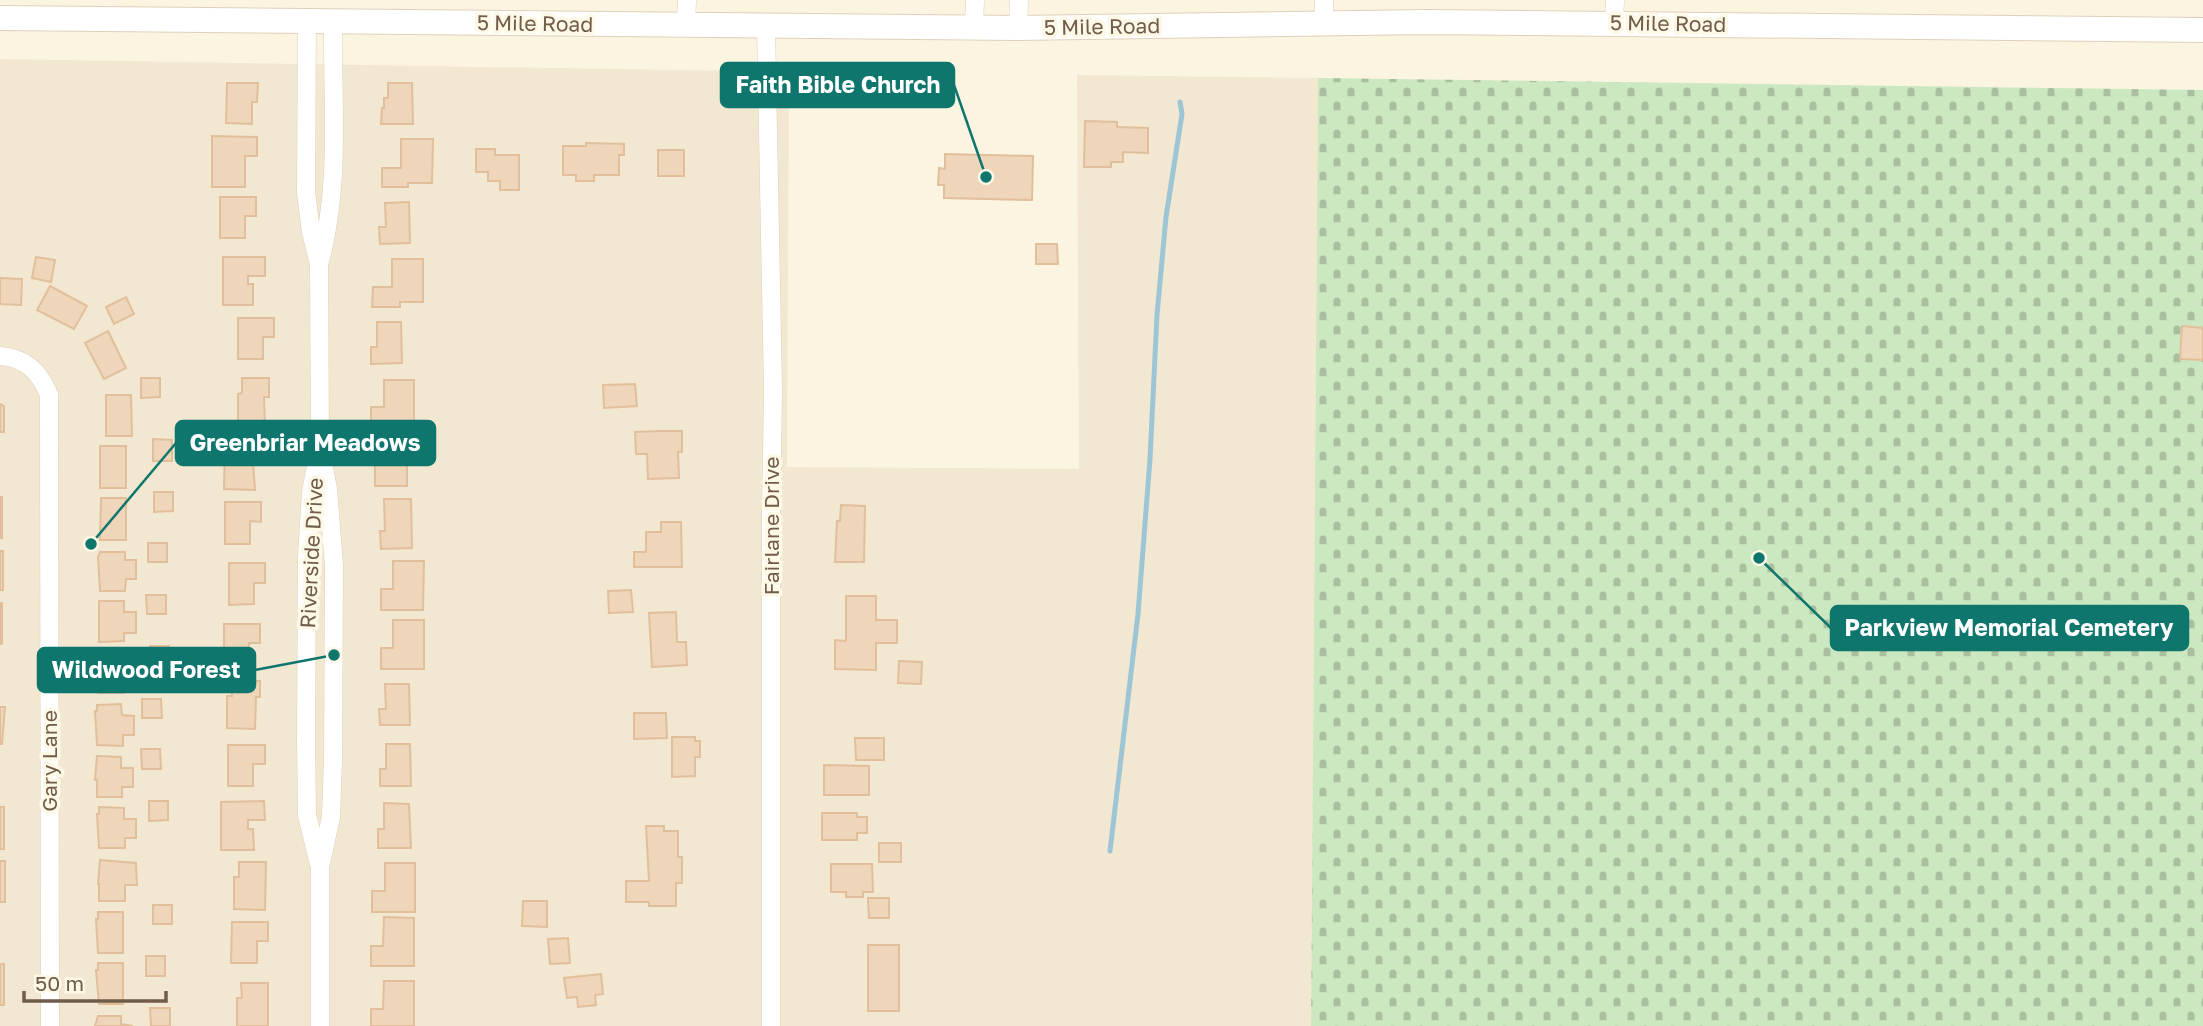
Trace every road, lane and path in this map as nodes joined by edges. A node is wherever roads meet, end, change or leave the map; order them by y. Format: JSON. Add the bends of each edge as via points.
{"nodes":[{"id":1,"x":687,"y":0,"type":"edge"},
{"id":2,"x":975,"y":0,"type":"edge"},
{"id":3,"x":1018,"y":0,"type":"edge"},
{"id":4,"x":1324,"y":12,"type":"edge"},
{"id":5,"x":1614,"y":12,"type":"edge"},
{"id":6,"x":0,"y":18,"type":"edge"},
{"id":7,"x":307,"y":22,"type":"junction"},
{"id":8,"x":333,"y":22,"type":"junction"},
{"id":9,"x":686,"y":26,"type":"junction"},
{"id":10,"x":766,"y":26,"type":"junction"},
{"id":11,"x":974,"y":28,"type":"junction"},
{"id":12,"x":1018,"y":28,"type":"junction"},
{"id":13,"x":2203,"y":30,"type":"edge"},
{"id":14,"x":319,"y":264,"type":"junction"},
{"id":15,"x":0,"y":356,"type":"edge"},
{"id":16,"x":320,"y":448,"type":"junction"},
{"id":17,"x":320,"y":867,"type":"junction"},
{"id":18,"x":50,"y":1026,"type":"edge"},
{"id":19,"x":320,"y":1026,"type":"edge"},
{"id":20,"x":771,"y":1026,"type":"edge"}],
"edges":[{"from":1,"to":9,"type":"street"},
{"from":2,"to":11,"type":"street"},
{"from":3,"to":12,"type":"street"},
{"from":4,"to":5,"type":"main road","name":"5 Mile Road"},
{"from":4,"to":12,"type":"main road","name":"5 Mile Road"},
{"from":5,"to":13,"type":"main road","name":"5 Mile Road"},
{"from":6,"to":7,"type":"main road","name":"5 Mile Road"},
{"from":7,"to":8,"type":"main road","name":"5 Mile Road"},
{"from":7,"to":14,"type":"street","name":"Riverside Drive","via":[[306,192]]},
{"from":8,"to":9,"type":"main road","name":"5 Mile Road"},
{"from":8,"to":14,"type":"street","name":"Riverside Drive","via":[[333,191]]},
{"from":9,"to":10,"type":"main road","name":"5 Mile Road"},
{"from":10,"to":11,"type":"main road","name":"5 Mile Road"},
{"from":10,"to":20,"type":"street","name":"Fairlane Drive","via":[[773,390]]},
{"from":11,"to":12,"type":"main road","name":"5 Mile Road"},
{"from":14,"to":16,"type":"street","name":"Riverside Drive"},
{"from":15,"to":18,"type":"street","name":"Gary Lane","via":[[13,357],[35,370],[49,395]]},
{"from":16,"to":17,"type":"street","name":"Riverside Drive","via":[[328,489],[334,579],[331,817]]},
{"from":16,"to":17,"type":"street","name":"Riverside Drive","via":[[311,492],[307,558],[306,725],[307,816]]},
{"from":17,"to":19,"type":"street","name":"Riverside Drive"}]}
